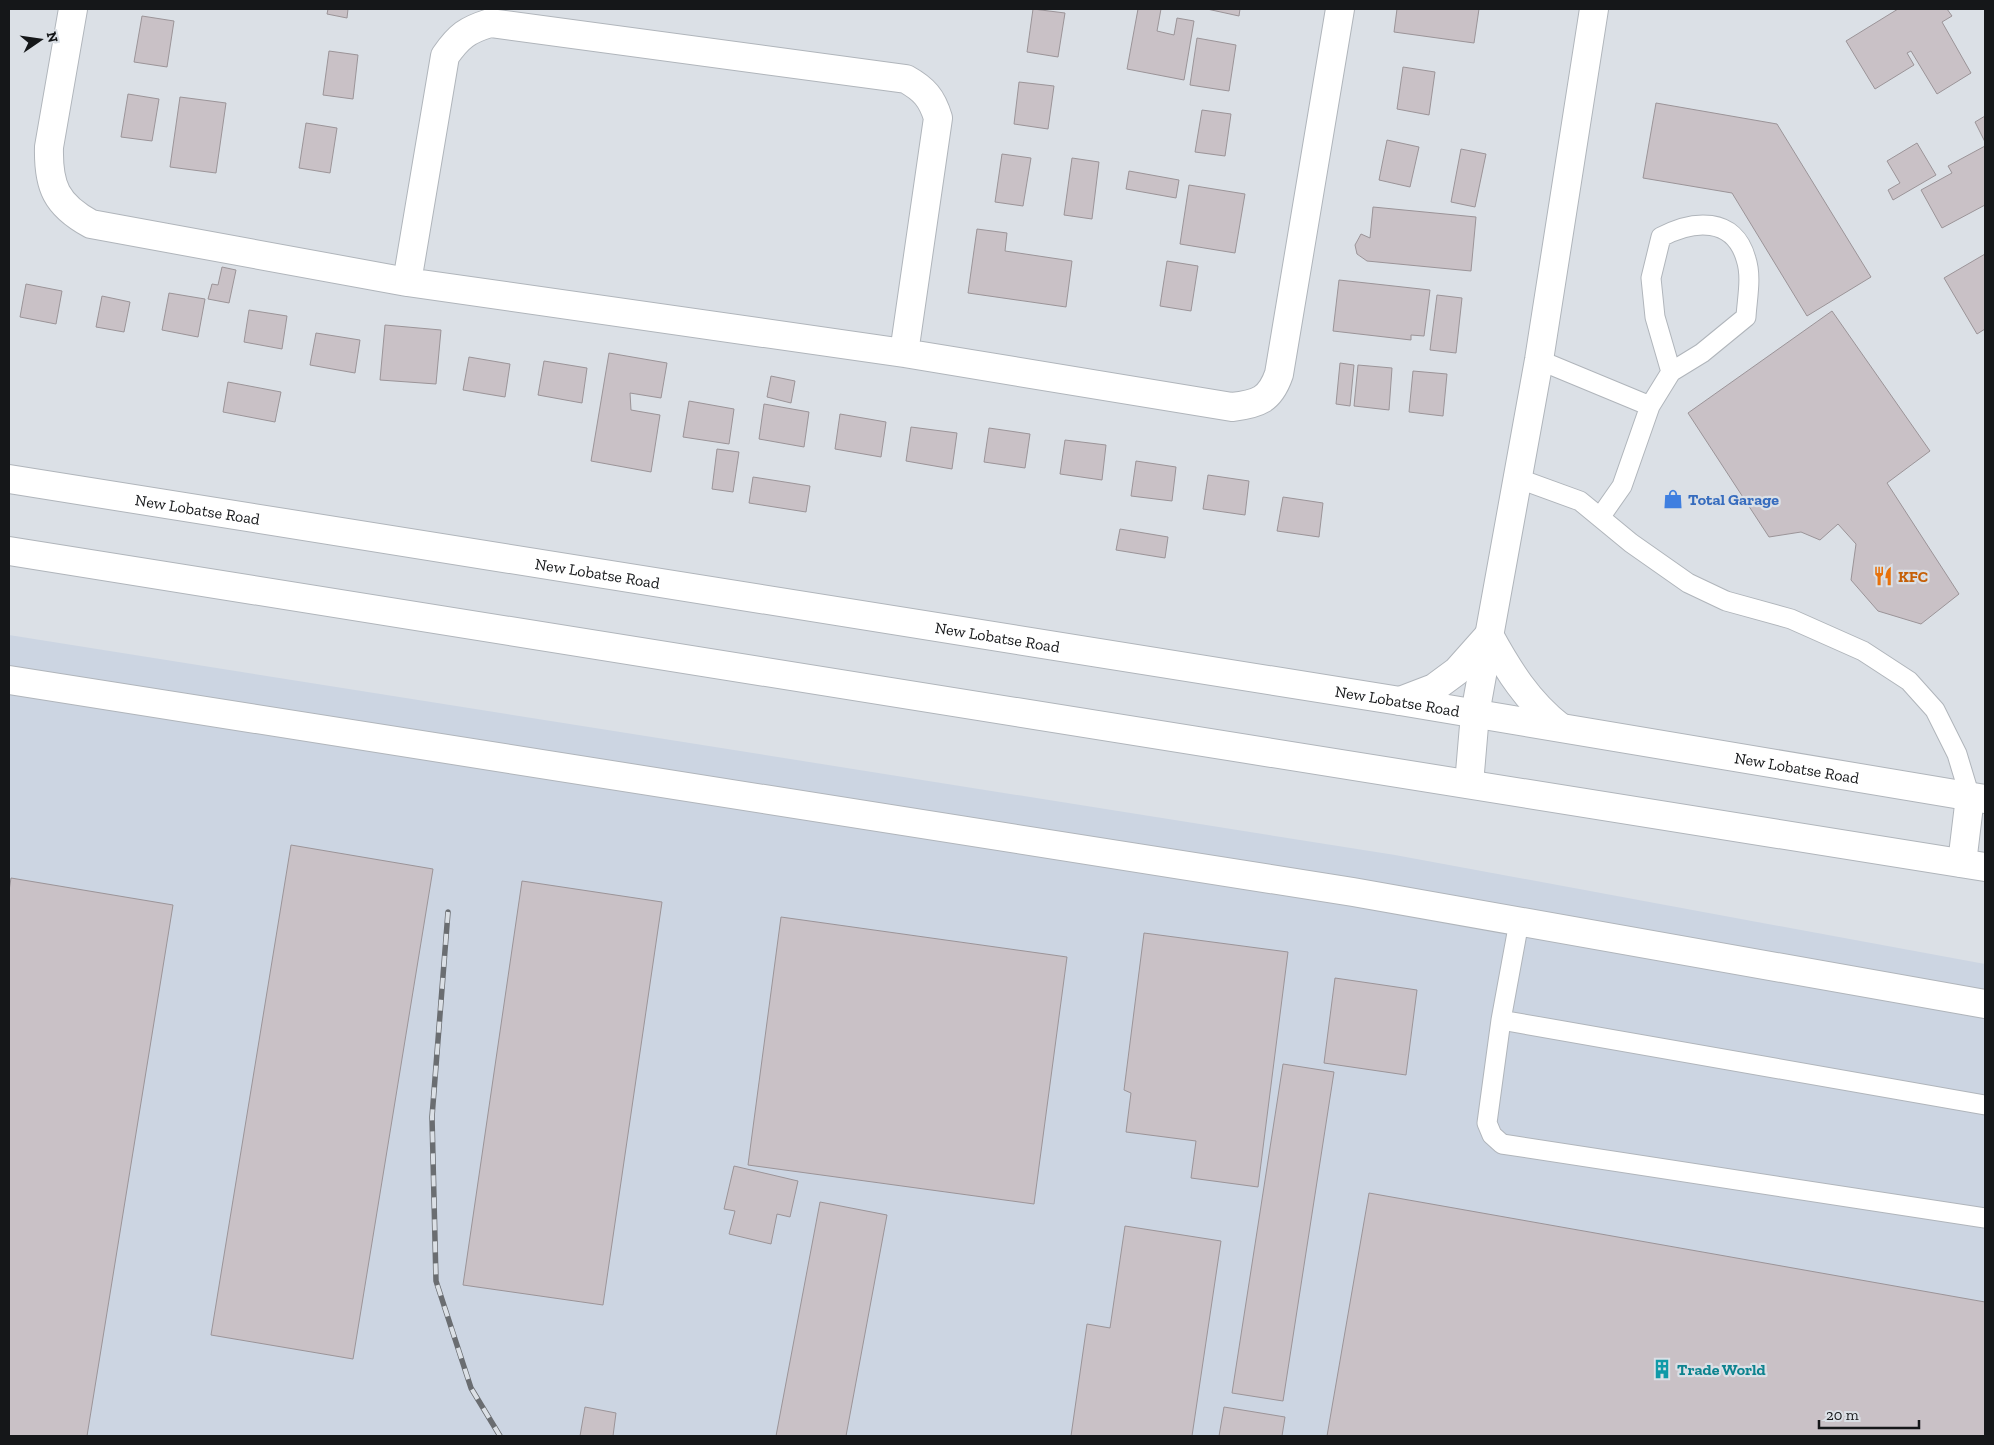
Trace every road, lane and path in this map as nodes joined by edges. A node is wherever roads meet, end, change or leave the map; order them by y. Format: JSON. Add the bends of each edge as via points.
{"nodes":[{"id":1,"x":73,"y":9,"type":"edge"},
{"id":2,"x":1340,"y":9,"type":"edge"},
{"id":3,"x":1594,"y":9,"type":"edge"},
{"id":4,"x":407,"y":282,"type":"junction"},
{"id":5,"x":904,"y":353,"type":"junction"},
{"id":6,"x":1539,"y":360,"type":"junction"},
{"id":7,"x":1671,"y":372,"type":"junction"},
{"id":8,"x":1650,"y":406,"type":"junction"},
{"id":9,"x":1517,"y":478,"type":"junction"},
{"id":10,"x":9,"y":479,"type":"edge"},
{"id":11,"x":1601,"y":516,"type":"junction"},
{"id":12,"x":9,"y":552,"type":"edge"},
{"id":13,"x":1489,"y":635,"type":"junction"},
{"id":14,"x":9,"y":680,"type":"edge"},
{"id":15,"x":1400,"y":701,"type":"junction"},
{"id":16,"x":1476,"y":714,"type":"junction"},
{"id":17,"x":1560,"y":728,"type":"junction"},
{"id":18,"x":1469,"y":784,"type":"junction"},
{"id":19,"x":1978,"y":798,"type":"edge"},
{"id":20,"x":1974,"y":865,"type":"edge"},
{"id":21,"x":1519,"y":922,"type":"junction"},
{"id":22,"x":1985,"y":1004,"type":"edge"},
{"id":23,"x":1501,"y":1020,"type":"junction"},
{"id":24,"x":1985,"y":1105,"type":"edge"},
{"id":25,"x":1985,"y":1218,"type":"edge"}],
"edges":[{"from":1,"to":4,"type":"street","via":[[48,170],[56,194],[71,213],[91,224]]},
{"from":2,"to":5,"type":"street","via":[[1279,374],[1274,389],[1263,399],[1232,407]]},
{"from":3,"to":6,"type":"street"},
{"from":4,"to":5,"type":"street"},
{"from":4,"to":5,"type":"street","via":[[445,56],[455,41],[470,30],[490,23],[906,79],[921,87],[933,101],[938,118]]},
{"from":6,"to":8,"type":"lane"},
{"from":6,"to":9,"type":"street"},
{"from":7,"to":7,"type":"lane","via":[[1655,317],[1651,278],[1661,237],[1696,224],[1720,228],[1737,239],[1746,259],[1749,281],[1746,317],[1702,353]]},
{"from":7,"to":8,"type":"lane"},
{"from":8,"to":11,"type":"lane","via":[[1622,486]]},
{"from":9,"to":11,"type":"lane","via":[[1580,501]]},
{"from":9,"to":13,"type":"street"},
{"from":10,"to":15,"type":"street","name":"New Lobatse Road"},
{"from":11,"to":19,"type":"lane","via":[[1631,544],[1688,582],[1726,601],[1791,619],[1863,651],[1910,681],[1935,710]]},
{"from":12,"to":18,"type":"street"},
{"from":13,"to":15,"type":"street","via":[[1457,671],[1434,688]]},
{"from":13,"to":16,"type":"street"},
{"from":13,"to":17,"type":"street","via":[[1509,672],[1542,713]]},
{"from":14,"to":21,"type":"street","via":[[1353,892]]},
{"from":15,"to":16,"type":"street","name":"New Lobatse Road"},
{"from":16,"to":17,"type":"street","name":"New Lobatse Road"},
{"from":16,"to":18,"type":"street"},
{"from":17,"to":19,"type":"street","name":"New Lobatse Road"},
{"from":18,"to":20,"type":"street"},
{"from":19,"to":20,"type":"street"},
{"from":21,"to":22,"type":"street"},
{"from":21,"to":23,"type":"lane"},
{"from":23,"to":24,"type":"lane"},
{"from":23,"to":25,"type":"lane","via":[[1487,1123],[1492,1135],[1502,1144]]}]}
